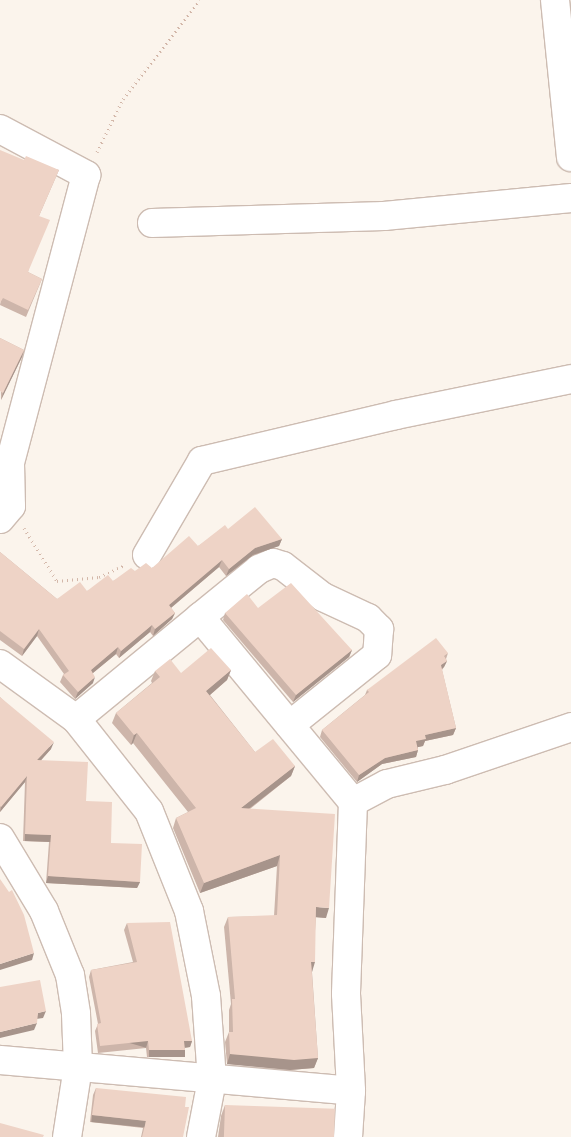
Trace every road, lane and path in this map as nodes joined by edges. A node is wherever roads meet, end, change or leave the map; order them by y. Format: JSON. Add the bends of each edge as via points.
{"nodes":[{"id":1,"x":200,"y":0,"type":"edge"},
{"id":2,"x":555,"y":0,"type":"edge"},
{"id":3,"x":0,"y":129,"type":"edge"},
{"id":4,"x":571,"y":157,"type":"edge"},
{"id":5,"x":86,"y":174,"type":"junction"},
{"id":6,"x":571,"y":198,"type":"edge"},
{"id":7,"x":152,"y":223,"type":"dead end"},
{"id":8,"x":571,"y":379,"type":"edge"},
{"id":9,"x":6,"y":513,"type":"edge"},
{"id":10,"x":147,"y":555,"type":"dead end"},
{"id":11,"x":57,"y":581,"type":"dead end"},
{"id":12,"x":200,"y":617,"type":"junction"},
{"id":13,"x":0,"y":664,"type":"edge"},
{"id":14,"x":76,"y":718,"type":"junction"},
{"id":15,"x":290,"y":725,"type":"junction"},
{"id":16,"x":571,"y":727,"type":"edge"},
{"id":17,"x":354,"y":802,"type":"junction"},
{"id":18,"x":0,"y":838,"type":"edge"},
{"id":19,"x":0,"y":1060,"type":"edge"},
{"id":20,"x":78,"y":1067,"type":"junction"},
{"id":21,"x":212,"y":1080,"type":"junction"},
{"id":22,"x":351,"y":1091,"type":"junction"},
{"id":23,"x":67,"y":1137,"type":"edge"},
{"id":24,"x":201,"y":1137,"type":"edge"},
{"id":25,"x":348,"y":1137,"type":"edge"}],
"edges":[{"from":1,"to":5,"type":"path","via":[[123,98]]},
{"from":2,"to":4,"type":"street"},
{"from":3,"to":5,"type":"street"},
{"from":5,"to":9,"type":"street","via":[[72,217],[10,463]]},
{"from":6,"to":7,"type":"street","via":[[384,216]]},
{"from":8,"to":10,"type":"street","via":[[396,415],[202,461]]},
{"from":9,"to":11,"type":"path"},
{"from":12,"to":14,"type":"street"},
{"from":12,"to":15,"type":"street"},
{"from":12,"to":15,"type":"street","via":[[259,569],[273,562],[323,597],[368,618],[379,629],[377,655]]},
{"from":13,"to":14,"type":"street"},
{"from":14,"to":21,"type":"street","via":[[149,812],[189,911],[206,996]]},
{"from":15,"to":17,"type":"street"},
{"from":16,"to":17,"type":"street","via":[[445,770],[387,784]]},
{"from":17,"to":22,"type":"street","via":[[346,994]]},
{"from":18,"to":20,"type":"street","via":[[44,911],[70,975],[76,1014]]},
{"from":19,"to":20,"type":"street"},
{"from":20,"to":21,"type":"street"},
{"from":20,"to":23,"type":"street"},
{"from":21,"to":22,"type":"street"},
{"from":21,"to":24,"type":"street"},
{"from":22,"to":25,"type":"street"}]}
